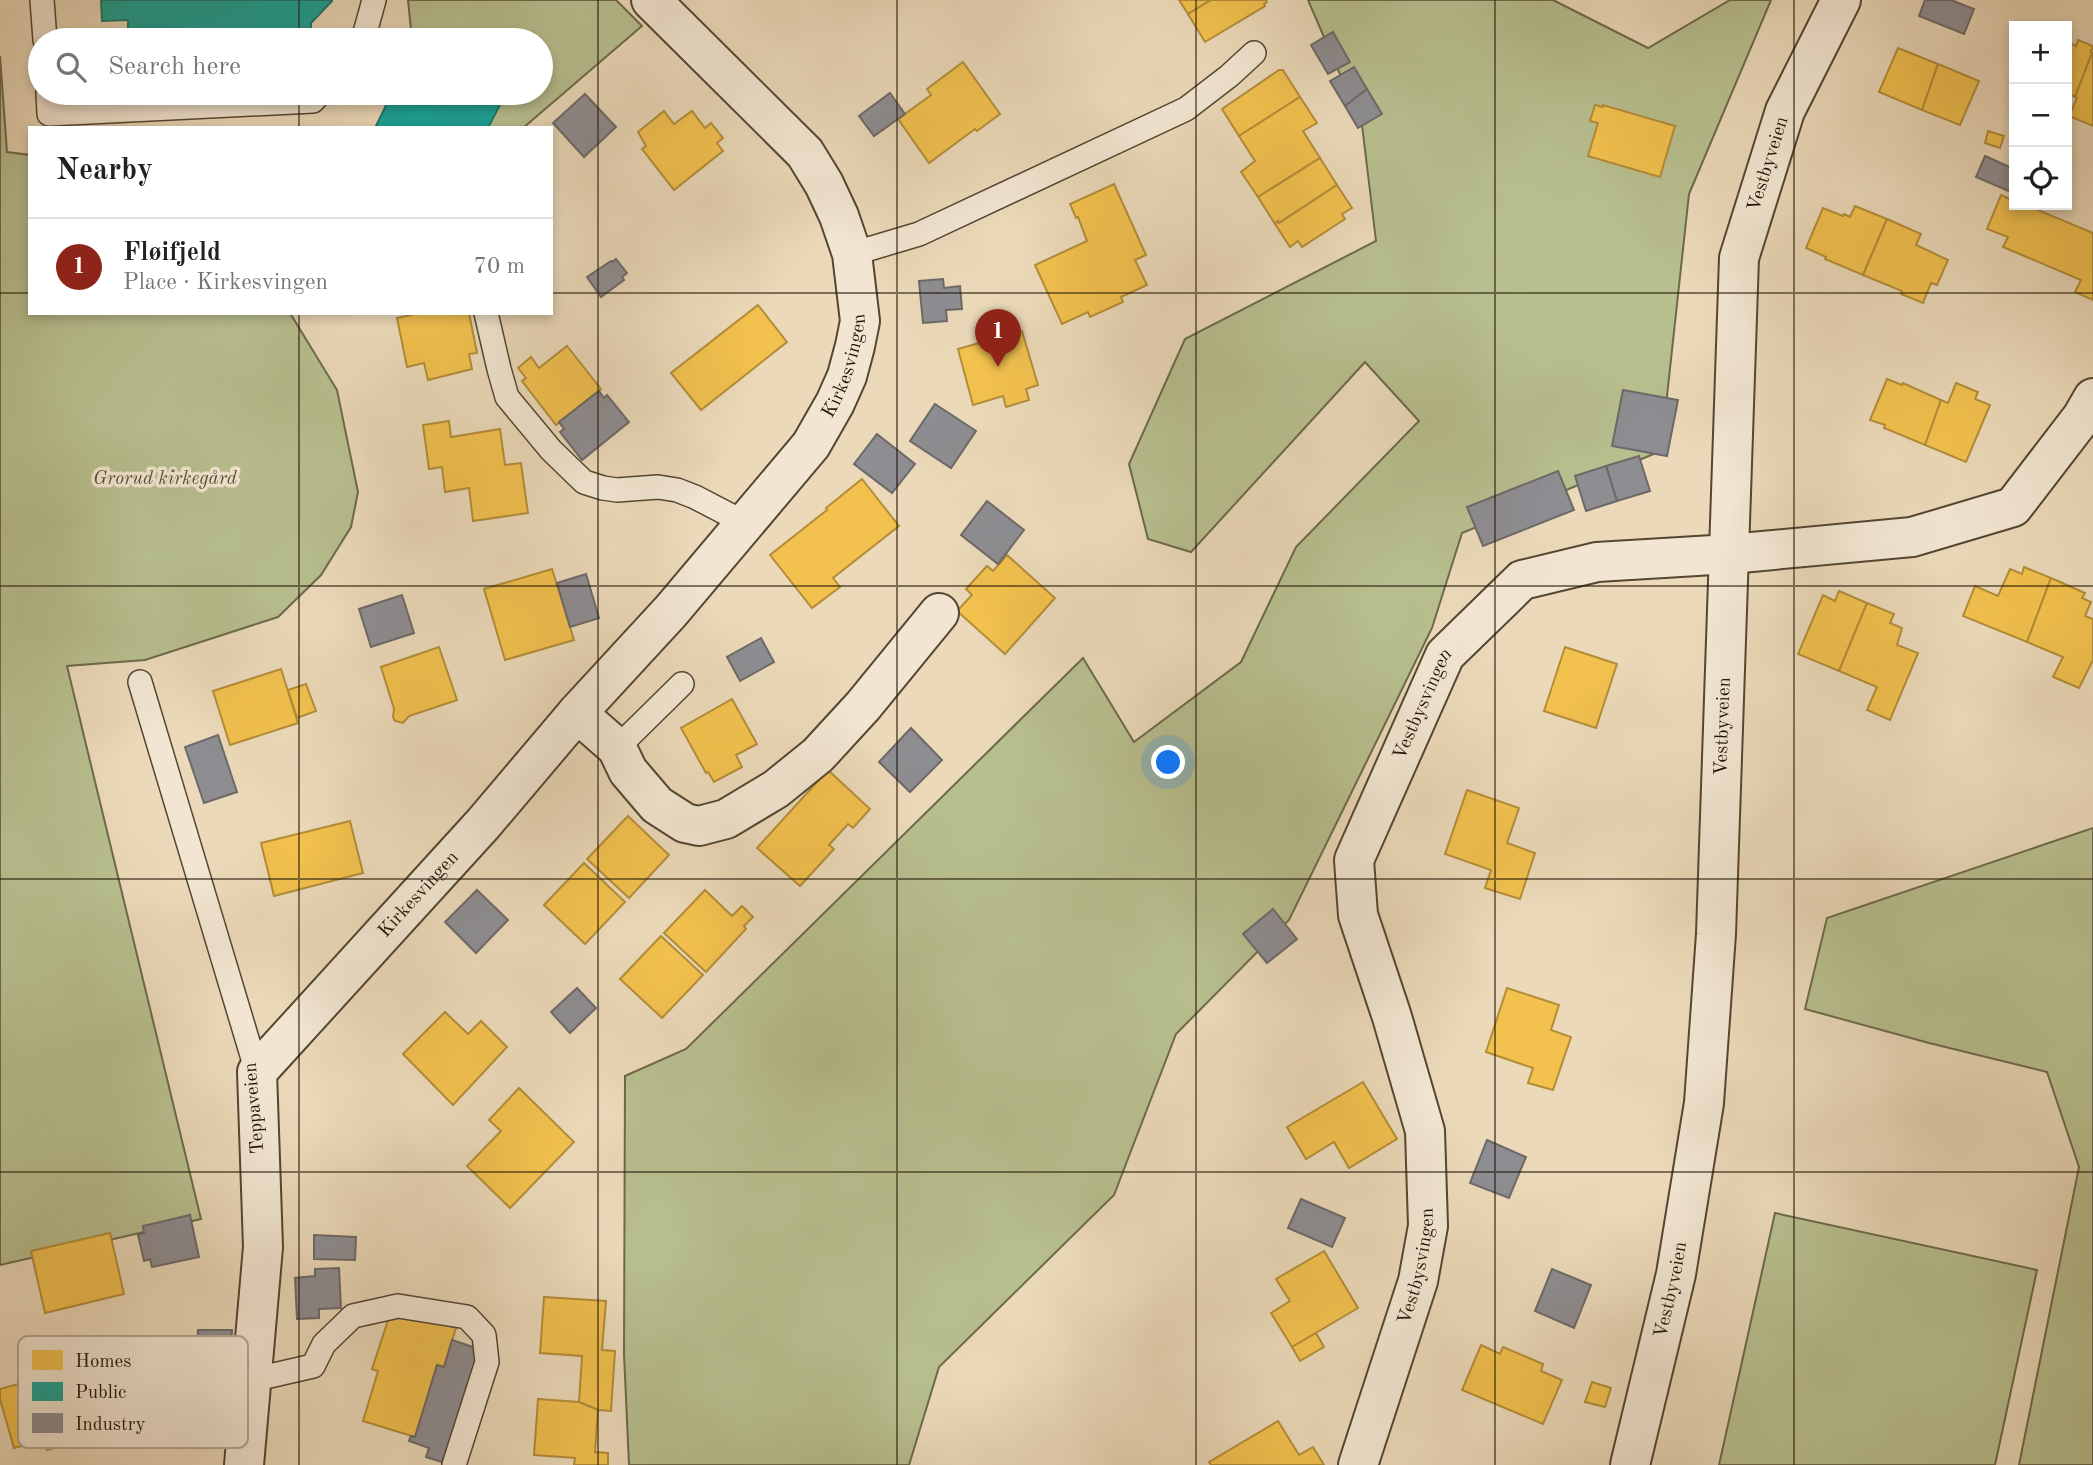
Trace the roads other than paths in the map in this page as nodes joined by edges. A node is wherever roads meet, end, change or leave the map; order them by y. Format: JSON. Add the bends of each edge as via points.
{"nodes":[{"id":1,"x":42,"y":0,"type":"edge"},
{"id":2,"x":374,"y":0,"type":"edge"},
{"id":3,"x":651,"y":0,"type":"edge"},
{"id":4,"x":1841,"y":0,"type":"edge"},
{"id":5,"x":44,"y":28,"type":"edge"},
{"id":6,"x":366,"y":28,"type":"edge"},
{"id":7,"x":1254,"y":53,"type":"dead end"},
{"id":8,"x":49,"y":105,"type":"edge"},
{"id":9,"x":232,"y":105,"type":"edge"},
{"id":10,"x":852,"y":254,"type":"junction"},
{"id":11,"x":486,"y":315,"type":"edge"},
{"id":12,"x":2093,"y":398,"type":"edge"},
{"id":13,"x":745,"y":523,"type":"junction"},
{"id":14,"x":1730,"y":554,"type":"junction"},
{"id":15,"x":939,"y":613,"type":"dead end"},
{"id":16,"x":140,"y":681,"type":"dead end"},
{"id":17,"x":682,"y":684,"type":"dead end"},
{"id":18,"x":577,"y":713,"type":"junction"},
{"id":19,"x":617,"y":748,"type":"junction"},
{"id":20,"x":257,"y":1072,"type":"junction"},
{"id":21,"x":252,"y":1380,"type":"junction"},
{"id":22,"x":248,"y":1422,"type":"edge"},
{"id":23,"x":454,"y":1465,"type":"edge"},
{"id":24,"x":1358,"y":1465,"type":"edge"},
{"id":25,"x":1630,"y":1465,"type":"edge"}],
"edges":[{"from":1,"to":5,"type":"lane"},
{"from":2,"to":6,"type":"lane"},
{"from":3,"to":10,"type":"street","name":"Kirkesvingen","via":[[805,153],[839,216]]},
{"from":4,"to":14,"type":"street","name":"Vestbyveien","via":[[1785,111],[1739,258]]},
{"from":7,"to":10,"type":"lane","via":[[1186,108],[919,234]]},
{"from":8,"to":9,"type":"lane","via":[[49,114]]},
{"from":10,"to":13,"type":"street","name":"Kirkesvingen","via":[[860,321],[847,376],[811,445]]},
{"from":11,"to":13,"type":"lane","via":[[507,397],[584,482],[617,490],[677,490]]},
{"from":12,"to":14,"type":"street","name":"Vestbysvingen","via":[[2013,507],[1912,537]]},
{"from":13,"to":18,"type":"street","name":"Kirkesvingen"},
{"from":14,"to":24,"type":"street","name":"Vestbysvingen","via":[[1597,562],[1522,580],[1445,655],[1354,860],[1358,915],[1425,1131],[1428,1226],[1418,1282]]},
{"from":14,"to":25,"type":"street","name":"Vestbyveien","via":[[1716,934],[1704,1103],[1676,1274]]},
{"from":15,"to":19,"type":"street","via":[[818,755],[776,789],[726,818],[699,826],[685,823],[657,805],[628,771]]},
{"from":16,"to":20,"type":"lane","name":"Teppaveien"},
{"from":17,"to":19,"type":"lane"},
{"from":18,"to":19,"type":"street"},
{"from":18,"to":20,"type":"street","name":"Kirkesvingen","via":[[483,824]]},
{"from":20,"to":21,"type":"street","name":"Teppaveien","via":[[263,1247]]},
{"from":21,"to":22,"type":"street","name":"Teppaveien"},
{"from":21,"to":23,"type":"lane","via":[[313,1366],[324,1344],[353,1315],[398,1306],[467,1317],[485,1335],[487,1362]]}]}
